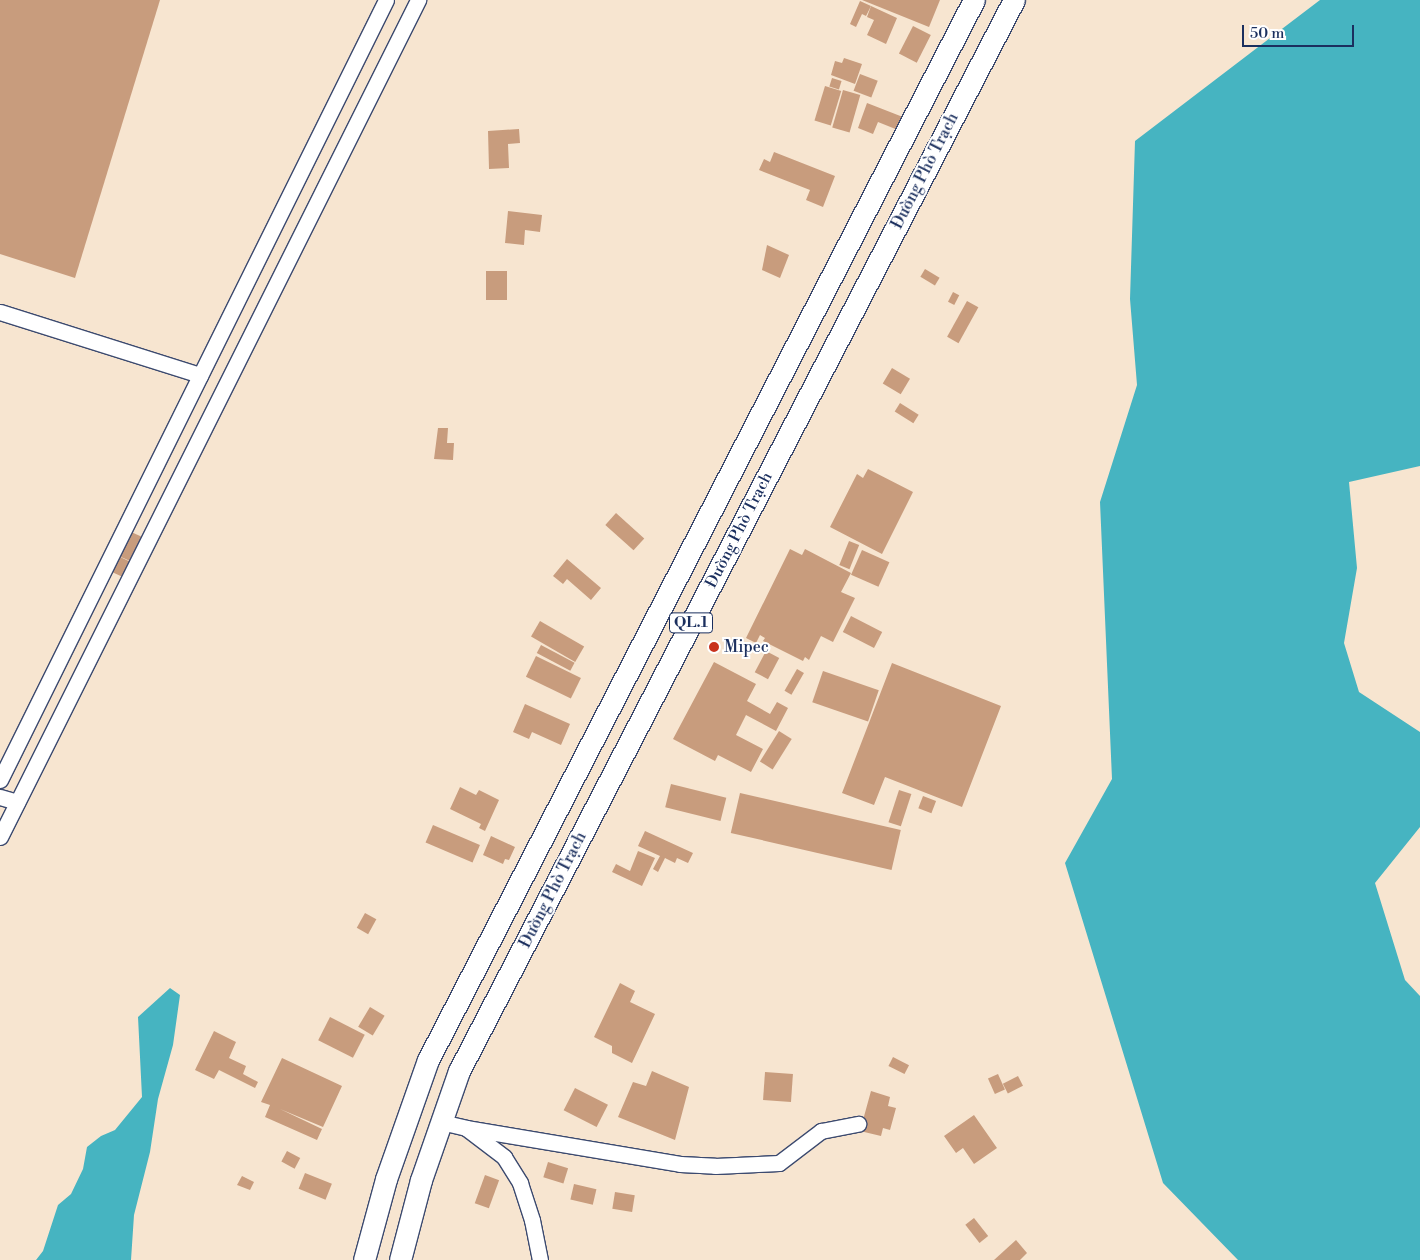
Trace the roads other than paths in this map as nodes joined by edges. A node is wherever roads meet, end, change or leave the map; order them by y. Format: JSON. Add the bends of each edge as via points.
{"nodes":[{"id":1,"x":386,"y":0,"type":"edge"},
{"id":2,"x":418,"y":0,"type":"edge"},
{"id":3,"x":974,"y":0,"type":"edge"},
{"id":4,"x":1014,"y":0,"type":"edge"},
{"id":5,"x":0,"y":312,"type":"edge"},
{"id":6,"x":200,"y":375,"type":"junction"},
{"id":7,"x":0,"y":780,"type":"edge"},
{"id":8,"x":0,"y":797,"type":"edge"},
{"id":9,"x":17,"y":802,"type":"junction"},
{"id":10,"x":2,"y":829,"type":"edge"},
{"id":11,"x":441,"y":1122,"type":"junction"},
{"id":12,"x":858,"y":1124,"type":"dead end"},
{"id":13,"x":466,"y":1128,"type":"junction"},
{"id":14,"x":364,"y":1260,"type":"edge"},
{"id":15,"x":400,"y":1260,"type":"edge"},
{"id":16,"x":540,"y":1260,"type":"edge"}],
"edges":[{"from":1,"to":6,"type":"street"},
{"from":2,"to":9,"type":"street"},
{"from":3,"to":14,"type":"highway","name":"Đường Phò Trạch","number":"QL.1","via":[[428,1060],[386,1179]]},
{"from":4,"to":11,"type":"highway","name":"Đường Phò Trạch","number":"QL.1","via":[[464,1062]]},
{"from":5,"to":6,"type":"street"},
{"from":6,"to":7,"type":"street"},
{"from":8,"to":9,"type":"street"},
{"from":9,"to":10,"type":"street"},
{"from":11,"to":13,"type":"street"},
{"from":11,"to":15,"type":"highway","name":"Đường Phò Trạch","number":"QL.1","via":[[421,1180]]},
{"from":12,"to":13,"type":"street","via":[[821,1131],[779,1163],[715,1166],[680,1164]]},
{"from":13,"to":16,"type":"street","via":[[494,1147],[512,1168],[532,1220]]}]}
